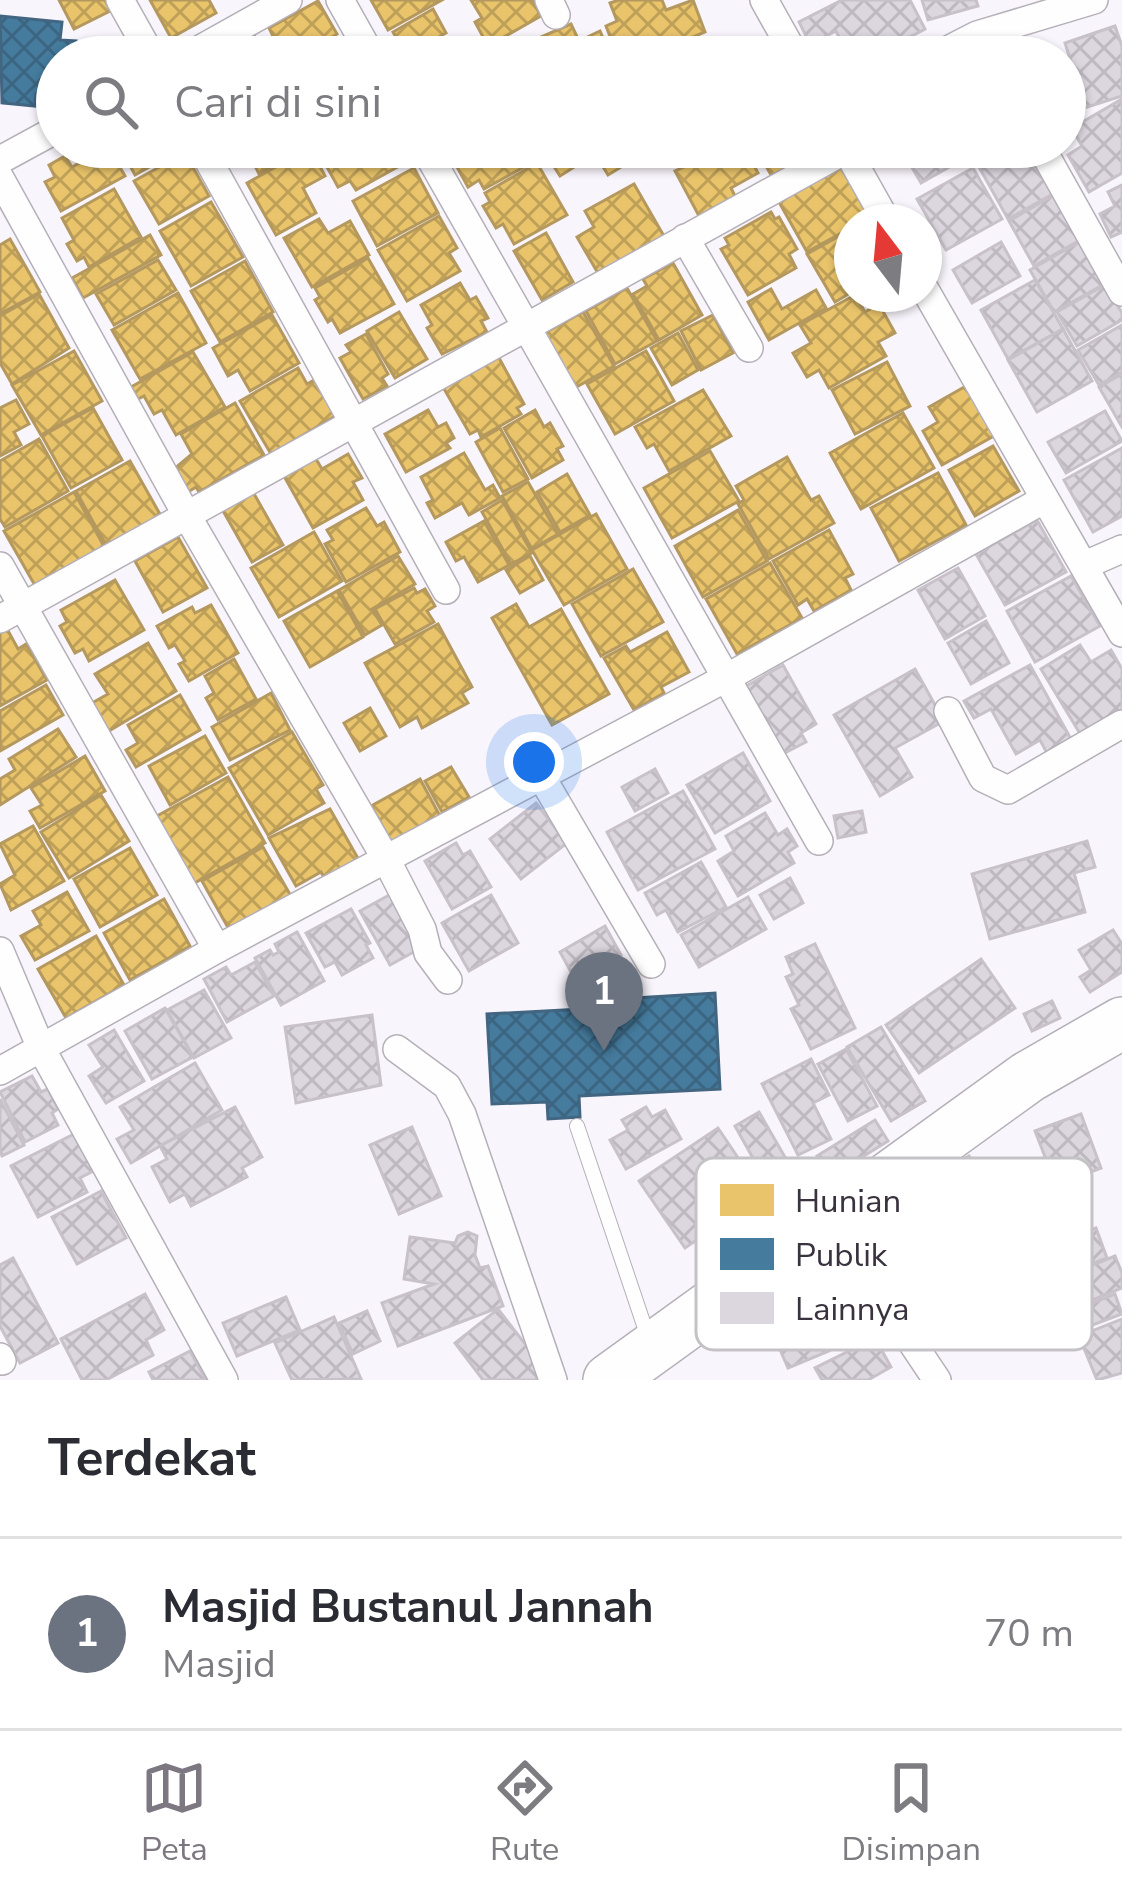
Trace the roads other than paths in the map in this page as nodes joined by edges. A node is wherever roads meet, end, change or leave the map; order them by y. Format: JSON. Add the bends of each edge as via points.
{"nodes":[{"id":1,"x":120,"y":0,"type":"edge"},
{"id":2,"x":288,"y":0,"type":"edge"},
{"id":3,"x":340,"y":0,"type":"edge"},
{"id":4,"x":764,"y":0,"type":"edge"},
{"id":5,"x":1094,"y":0,"type":"edge"},
{"id":6,"x":140,"y":36,"type":"edge"},
{"id":7,"x":224,"y":36,"type":"edge"},
{"id":8,"x":360,"y":36,"type":"edge"},
{"id":9,"x":784,"y":36,"type":"edge"},
{"id":10,"x":975,"y":36,"type":"edge"},
{"id":11,"x":36,"y":140,"type":"edge"},
{"id":12,"x":0,"y":160,"type":"edge"},
{"id":13,"x":213,"y":168,"type":"edge"},
{"id":14,"x":436,"y":168,"type":"edge"},
{"id":15,"x":812,"y":168,"type":"edge"},
{"id":16,"x":859,"y":168,"type":"edge"},
{"id":17,"x":1053,"y":168,"type":"edge"},
{"id":18,"x":0,"y":178,"type":"edge"},
{"id":19,"x":878,"y":204,"type":"edge"},
{"id":20,"x":685,"y":238,"type":"junction"},
{"id":21,"x":1122,"y":292,"type":"edge"},
{"id":22,"x":938,"y":312,"type":"edge"},
{"id":23,"x":526,"y":326,"type":"junction"},
{"id":24,"x":749,"y":348,"type":"dead end"},
{"id":25,"x":352,"y":422,"type":"junction"},
{"id":26,"x":1043,"y":500,"type":"junction"},
{"id":27,"x":186,"y":514,"type":"junction"},
{"id":28,"x":1122,"y":549,"type":"edge"},
{"id":29,"x":1084,"y":565,"type":"junction"},
{"id":30,"x":0,"y":566,"type":"edge"},
{"id":31,"x":446,"y":590,"type":"dead end"},
{"id":32,"x":12,"y":614,"type":"edge"},
{"id":33,"x":1122,"y":633,"type":"edge"},
{"id":34,"x":726,"y":678,"type":"junction"},
{"id":35,"x":948,"y":711,"type":"dead end"},
{"id":36,"x":1122,"y":724,"type":"edge"},
{"id":37,"x":541,"y":776,"type":"junction"},
{"id":38,"x":819,"y":841,"type":"dead end"},
{"id":39,"x":386,"y":859,"type":"junction"},
{"id":40,"x":217,"y":949,"type":"junction"},
{"id":41,"x":0,"y":951,"type":"edge"},
{"id":42,"x":651,"y":964,"type":"dead end"},
{"id":43,"x":448,"y":980,"type":"dead end"},
{"id":44,"x":1122,"y":1023,"type":"edge"},
{"id":45,"x":41,"y":1048,"type":"junction"},
{"id":46,"x":397,"y":1049,"type":"dead end"},
{"id":47,"x":0,"y":1071,"type":"edge"},
{"id":48,"x":577,"y":1126,"type":"dead end"},
{"id":49,"x":916,"y":1158,"type":"edge"},
{"id":50,"x":696,"y":1316,"type":"edge"},
{"id":51,"x":651,"y":1348,"type":"junction"},
{"id":52,"x":917,"y":1350,"type":"edge"},
{"id":53,"x":224,"y":1380,"type":"edge"},
{"id":54,"x":553,"y":1380,"type":"edge"},
{"id":55,"x":609,"y":1380,"type":"edge"},
{"id":56,"x":937,"y":1380,"type":"edge"}],
"edges":[{"from":1,"to":6,"type":"street"},
{"from":2,"to":7,"type":"street"},
{"from":3,"to":8,"type":"street"},
{"from":4,"to":9,"type":"street"},
{"from":5,"to":10,"type":"street"},
{"from":11,"to":12,"type":"street"},
{"from":13,"to":25,"type":"street"},
{"from":14,"to":23,"type":"street"},
{"from":15,"to":20,"type":"street"},
{"from":16,"to":19,"type":"street"},
{"from":17,"to":21,"type":"street"},
{"from":18,"to":27,"type":"street"},
{"from":20,"to":23,"type":"street"},
{"from":20,"to":24,"type":"street"},
{"from":22,"to":26,"type":"street"},
{"from":23,"to":25,"type":"street"},
{"from":23,"to":34,"type":"street"},
{"from":25,"to":27,"type":"street"},
{"from":25,"to":31,"type":"street"},
{"from":26,"to":29,"type":"street"},
{"from":26,"to":34,"type":"street"},
{"from":27,"to":32,"type":"street"},
{"from":27,"to":39,"type":"street"},
{"from":28,"to":29,"type":"street"},
{"from":29,"to":33,"type":"street"},
{"from":30,"to":32,"type":"street"},
{"from":32,"to":40,"type":"street"},
{"from":34,"to":37,"type":"street"},
{"from":34,"to":38,"type":"street"},
{"from":35,"to":36,"type":"street","via":[[983,778],[1008,790]]},
{"from":37,"to":39,"type":"street"},
{"from":37,"to":42,"type":"street"},
{"from":39,"to":40,"type":"street"},
{"from":39,"to":43,"type":"street"},
{"from":40,"to":45,"type":"street"},
{"from":41,"to":45,"type":"street"},
{"from":44,"to":49,"type":"highway","via":[[1028,1077]]},
{"from":45,"to":47,"type":"street"},
{"from":45,"to":53,"type":"street"},
{"from":46,"to":54,"type":"street","via":[[447,1086],[462,1114]]},
{"from":48,"to":51,"type":"lane"},
{"from":50,"to":51,"type":"highway"},
{"from":51,"to":55,"type":"highway"},
{"from":52,"to":56,"type":"street"}]}
